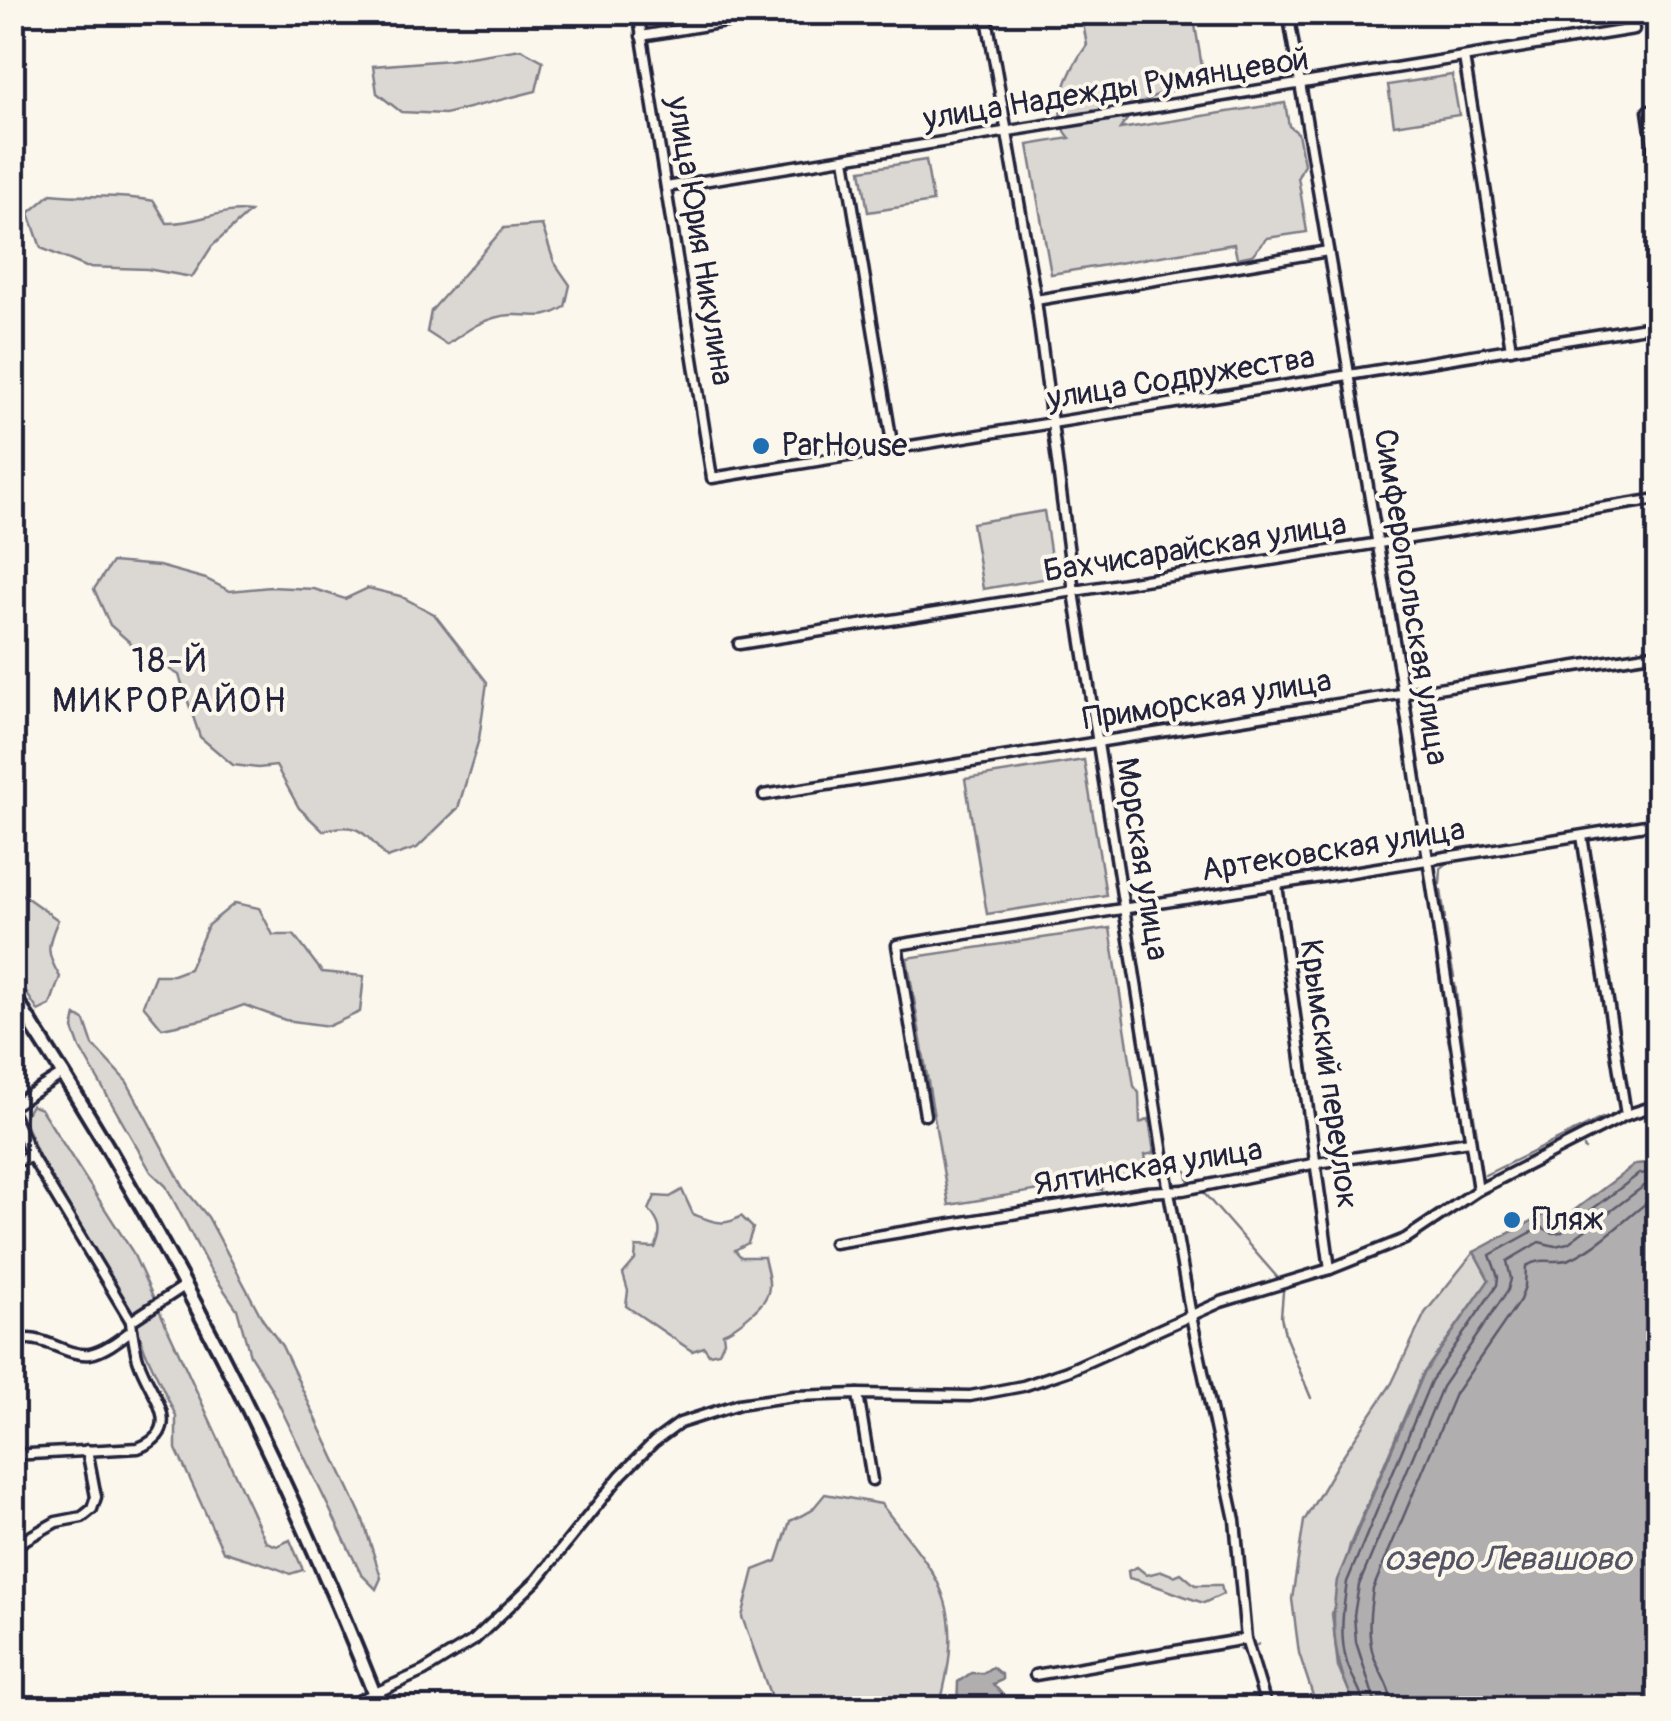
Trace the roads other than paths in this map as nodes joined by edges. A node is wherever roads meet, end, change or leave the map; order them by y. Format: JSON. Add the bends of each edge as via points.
{"nodes":[{"id":1,"x":638,"y":12,"type":"edge"},
{"id":2,"x":785,"y":12,"type":"edge"},
{"id":3,"x":986,"y":12,"type":"edge"},
{"id":4,"x":1288,"y":12,"type":"edge"},
{"id":5,"x":1634,"y":29,"type":"dead end"},
{"id":6,"x":641,"y":36,"type":"junction"},
{"id":7,"x":1464,"y":57,"type":"junction"},
{"id":8,"x":1301,"y":84,"type":"junction"},
{"id":9,"x":1648,"y":111,"type":"dead end"},
{"id":10,"x":1008,"y":132,"type":"junction"},
{"id":11,"x":844,"y":159,"type":"junction"},
{"id":12,"x":1658,"y":180,"type":"edge"},
{"id":13,"x":666,"y":188,"type":"junction"},
{"id":14,"x":1328,"y":251,"type":"junction"},
{"id":15,"x":1036,"y":300,"type":"junction"},
{"id":16,"x":1658,"y":325,"type":"edge"},
{"id":17,"x":1511,"y":349,"type":"junction"},
{"id":18,"x":1350,"y":375,"type":"junction"},
{"id":19,"x":1050,"y":425,"type":"junction"},
{"id":20,"x":893,"y":449,"type":"junction"},
{"id":21,"x":712,"y":478,"type":"joint"},
{"id":22,"x":1658,"y":498,"type":"edge"},
{"id":23,"x":1377,"y":544,"type":"junction"},
{"id":24,"x":1074,"y":592,"type":"junction"},
{"id":25,"x":739,"y":644,"type":"dead end"},
{"id":26,"x":1658,"y":653,"type":"edge"},
{"id":27,"x":1402,"y":694,"type":"junction"},
{"id":28,"x":1099,"y":743,"type":"junction"},
{"id":29,"x":764,"y":795,"type":"dead end"},
{"id":30,"x":1658,"y":823,"type":"edge"},
{"id":31,"x":1582,"y":836,"type":"junction"},
{"id":32,"x":1429,"y":860,"type":"junction"},
{"id":33,"x":1278,"y":885,"type":"junction"},
{"id":34,"x":1124,"y":908,"type":"junction"},
{"id":35,"x":12,"y":994,"type":"edge"},
{"id":36,"x":64,"y":1072,"type":"junction"},
{"id":37,"x":1658,"y":1106,"type":"edge"},
{"id":38,"x":12,"y":1109,"type":"edge"},
{"id":39,"x":925,"y":1115,"type":"dead end"},
{"id":40,"x":1626,"y":1115,"type":"junction"},
{"id":41,"x":1470,"y":1140,"type":"junction"},
{"id":42,"x":32,"y":1156,"type":"junction"},
{"id":43,"x":12,"y":1162,"type":"edge"},
{"id":44,"x":1317,"y":1163,"type":"junction"},
{"id":45,"x":1478,"y":1190,"type":"junction"},
{"id":46,"x":1169,"y":1192,"type":"junction"},
{"id":47,"x":834,"y":1243,"type":"dead end"},
{"id":48,"x":1330,"y":1269,"type":"junction"},
{"id":49,"x":186,"y":1285,"type":"junction"},
{"id":50,"x":1190,"y":1316,"type":"junction"},
{"id":51,"x":132,"y":1326,"type":"junction"},
{"id":52,"x":12,"y":1342,"type":"edge"},
{"id":53,"x":858,"y":1394,"type":"junction"},
{"id":54,"x":87,"y":1450,"type":"junction"},
{"id":55,"x":12,"y":1455,"type":"edge"},
{"id":56,"x":872,"y":1480,"type":"dead end"},
{"id":57,"x":12,"y":1546,"type":"edge"},
{"id":58,"x":1246,"y":1639,"type":"junction"},
{"id":59,"x":1035,"y":1675,"type":"dead end"},
{"id":60,"x":374,"y":1694,"type":"junction"},
{"id":61,"x":360,"y":1700,"type":"dead end"},
{"id":62,"x":380,"y":1708,"type":"edge"},
{"id":63,"x":1268,"y":1708,"type":"edge"}],
"edges":[{"from":1,"to":6,"type":"street","name":"улица Юрия Никулина"},
{"from":2,"to":6,"type":"street"},
{"from":3,"to":10,"type":"street","name":"Морская улица"},
{"from":4,"to":8,"type":"street","name":"Симферопольская улица"},
{"from":5,"to":7,"type":"street","name":"улица Надежды Румянцевой"},
{"from":6,"to":13,"type":"street","name":"улица Юрия Никулина"},
{"from":7,"to":8,"type":"street","name":"улица Надежды Румянцевой"},
{"from":7,"to":17,"type":"street"},
{"from":8,"to":10,"type":"street","name":"улица Надежды Румянцевой"},
{"from":8,"to":14,"type":"street","name":"Симферопольская улица"},
{"from":9,"to":12,"type":"street"},
{"from":10,"to":11,"type":"street","name":"улица Надежды Румянцевой"},
{"from":10,"to":15,"type":"street","name":"Морская улица"},
{"from":11,"to":13,"type":"street","name":"улица Надежды Румянцевой"},
{"from":11,"to":20,"type":"street"},
{"from":13,"to":21,"type":"street","name":"улица Юрия Никулина"},
{"from":14,"to":15,"type":"street"},
{"from":14,"to":18,"type":"street","name":"Симферопольская улица"},
{"from":15,"to":19,"type":"street","name":"Морская улица"},
{"from":16,"to":17,"type":"street","name":"улица Содружества"},
{"from":17,"to":18,"type":"street","name":"улица Содружества"},
{"from":18,"to":19,"type":"street","name":"улица Содружества"},
{"from":18,"to":23,"type":"street","name":"Симферопольская улица"},
{"from":19,"to":20,"type":"street","name":"улица Содружества"},
{"from":19,"to":24,"type":"street","name":"Морская улица"},
{"from":20,"to":21,"type":"street","name":"улица Содружества"},
{"from":22,"to":23,"type":"street","name":"Бахчисарайская улица"},
{"from":23,"to":24,"type":"street","name":"Бахчисарайская улица"},
{"from":23,"to":27,"type":"street","name":"Симферопольская улица"},
{"from":24,"to":25,"type":"street","name":"Бахчисарайская улица"},
{"from":24,"to":28,"type":"street","name":"Морская улица"},
{"from":26,"to":27,"type":"street","name":"Приморская улица"},
{"from":27,"to":28,"type":"street","name":"Приморская улица"},
{"from":27,"to":32,"type":"street","name":"Симферопольская улица"},
{"from":28,"to":29,"type":"street","name":"Приморская улица"},
{"from":28,"to":34,"type":"street","name":"Морская улица"},
{"from":30,"to":31,"type":"street","name":"Артековская улица"},
{"from":31,"to":32,"type":"street","name":"Артековская улица"},
{"from":31,"to":40,"type":"street"},
{"from":32,"to":33,"type":"street","name":"Артековская улица"},
{"from":32,"to":41,"type":"street","name":"Симферопольская улица"},
{"from":33,"to":34,"type":"street","name":"Артековская улица"},
{"from":33,"to":44,"type":"street","name":"Крымский переулок"},
{"from":34,"to":39,"type":"street","name":"Артековская улица","via":[[897,945]]},
{"from":34,"to":46,"type":"street","name":"Морская улица"},
{"from":35,"to":36,"type":"main road"},
{"from":36,"to":38,"type":"street"},
{"from":36,"to":49,"type":"main road"},
{"from":37,"to":40,"type":"street"},
{"from":38,"to":42,"type":"street"},
{"from":40,"to":45,"type":"street"},
{"from":41,"to":44,"type":"street","name":"Ялтинская улица"},
{"from":41,"to":45,"type":"street","name":"Симферопольская улица"},
{"from":42,"to":43,"type":"street"},
{"from":42,"to":51,"type":"street"},
{"from":44,"to":46,"type":"street","name":"Ялтинская улица"},
{"from":44,"to":48,"type":"street","name":"Крымский переулок"},
{"from":45,"to":48,"type":"street","via":[[1405,1239]]},
{"from":46,"to":47,"type":"street","name":"Ялтинская улица"},
{"from":46,"to":50,"type":"street","name":"Морская улица"},
{"from":48,"to":50,"type":"street"},
{"from":49,"to":51,"type":"street"},
{"from":49,"to":60,"type":"main road","via":[[286,1483]]},
{"from":50,"to":53,"type":"street","via":[[1068,1372],[992,1393]]},
{"from":50,"to":58,"type":"street","name":"Морская улица","via":[[1235,1520]]},
{"from":51,"to":52,"type":"street","via":[[90,1354],[29,1338]]},
{"from":51,"to":54,"type":"street","via":[[138,1360],[164,1420],[161,1434],[138,1448]]},
{"from":53,"to":56,"type":"street"},
{"from":53,"to":60,"type":"street","via":[[739,1404],[665,1433],[490,1626],[424,1671]]},
{"from":54,"to":55,"type":"street"},
{"from":54,"to":57,"type":"street","via":[[92,1509]]},
{"from":58,"to":59,"type":"street"},
{"from":58,"to":63,"type":"street","name":"Морская улица"},
{"from":60,"to":61,"type":"street"},
{"from":60,"to":62,"type":"main road"}]}
